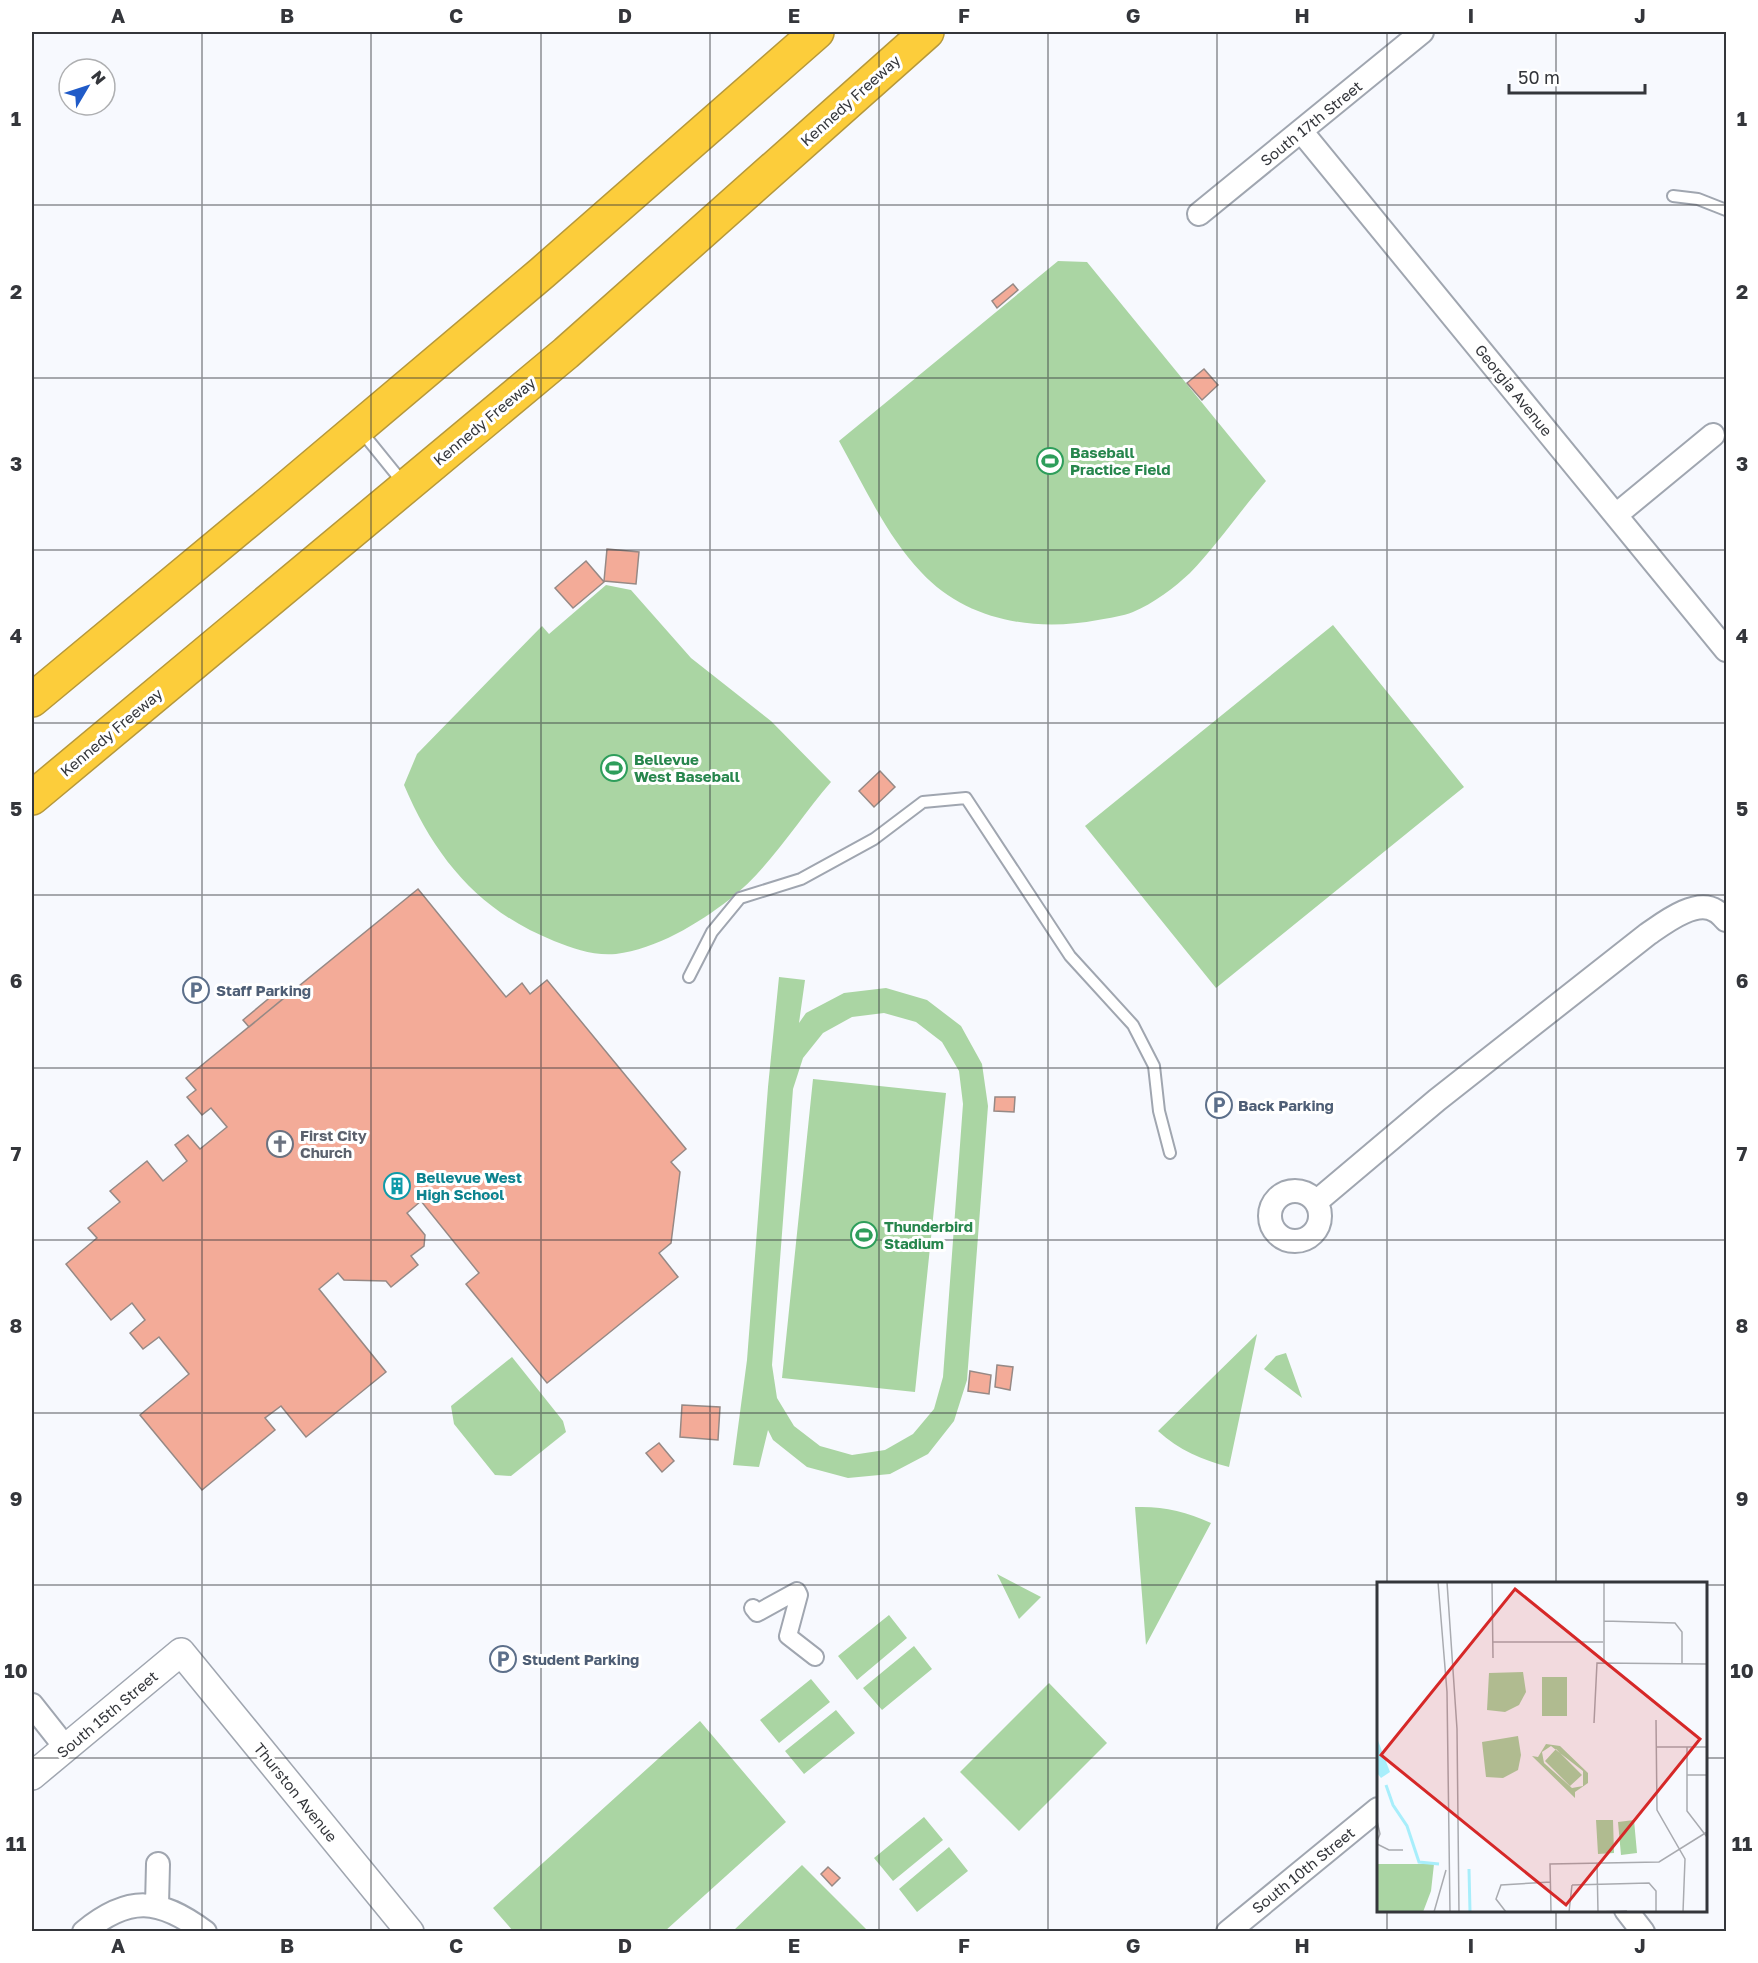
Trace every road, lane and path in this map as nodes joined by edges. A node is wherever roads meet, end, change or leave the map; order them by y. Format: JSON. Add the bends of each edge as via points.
{"nodes":[{"id":1,"x":817,"y":32,"type":"edge"},
{"id":2,"x":927,"y":32,"type":"edge"},
{"id":3,"x":1422,"y":32,"type":"edge"},
{"id":4,"x":1301,"y":131,"type":"junction"},
{"id":5,"x":1673,"y":196,"type":"dead end"},
{"id":6,"x":1726,"y":210,"type":"edge"},
{"id":7,"x":1199,"y":214,"type":"dead end"},
{"id":8,"x":358,"y":428,"type":"junction"},
{"id":9,"x":1713,"y":435,"type":"dead end"},
{"id":10,"x":406,"y":486,"type":"junction"},
{"id":11,"x":1616,"y":515,"type":"junction"},
{"id":12,"x":1726,"y":650,"type":"edge"},
{"id":13,"x":32,"y":699,"type":"edge"},
{"id":14,"x":32,"y":798,"type":"edge"},
{"id":15,"x":1726,"y":920,"type":"edge"},
{"id":16,"x":689,"y":977,"type":"dead end"},
{"id":17,"x":1170,"y":1153,"type":"dead end"},
{"id":18,"x":1316,"y":1202,"type":"dead end"},
{"id":19,"x":753,"y":1608,"type":"dead end"},
{"id":20,"x":181,"y":1652,"type":"joint"},
{"id":21,"x":815,"y":1657,"type":"dead end"},
{"id":22,"x":32,"y":1705,"type":"edge"},
{"id":23,"x":66,"y":1748,"type":"junction"},
{"id":24,"x":32,"y":1776,"type":"edge"},
{"id":25,"x":1377,"y":1810,"type":"edge"},
{"id":26,"x":158,"y":1864,"type":"dead end"},
{"id":27,"x":157,"y":1905,"type":"junction"},
{"id":28,"x":84,"y":1932,"type":"edge"},
{"id":29,"x":205,"y":1932,"type":"edge"},
{"id":30,"x":410,"y":1932,"type":"edge"},
{"id":31,"x":1228,"y":1932,"type":"edge"}],
"edges":[{"from":1,"to":8,"type":"highway"},
{"from":2,"to":10,"type":"highway","name":"Kennedy Freeway","via":[[566,353]]},
{"from":3,"to":4,"type":"street","name":"South 17th Street"},
{"from":4,"to":7,"type":"street","name":"South 17th Street"},
{"from":4,"to":11,"type":"street","name":"Georgia Avenue"},
{"from":5,"to":6,"type":"lane","via":[[1698,199]]},
{"from":8,"to":10,"type":"lane"},
{"from":8,"to":13,"type":"highway"},
{"from":9,"to":11,"type":"street"},
{"from":10,"to":14,"type":"highway","name":"Kennedy Freeway"},
{"from":11,"to":12,"type":"street","name":"Georgia Avenue"},
{"from":15,"to":18,"type":"street","via":[[1715,910],[1704,907],[1678,913],[1437,1100]]},
{"from":16,"to":17,"type":"lane","via":[[712,933],[740,898],[801,879],[874,839],[923,802],[966,798],[1071,956],[1133,1025],[1155,1066],[1159,1111]]},
{"from":19,"to":21,"type":"street","via":[[757,1613],[797,1591],[788,1636]]},
{"from":20,"to":23,"type":"street","name":"South 15th Street"},
{"from":20,"to":30,"type":"street","name":"Thurston Avenue"},
{"from":22,"to":23,"type":"street"},
{"from":23,"to":24,"type":"street","name":"South 15th Street"},
{"from":25,"to":31,"type":"street","name":"South 10th Street"},
{"from":26,"to":27,"type":"street"},
{"from":27,"to":28,"type":"street","via":[[126,1906]]},
{"from":27,"to":29,"type":"street"}]}
